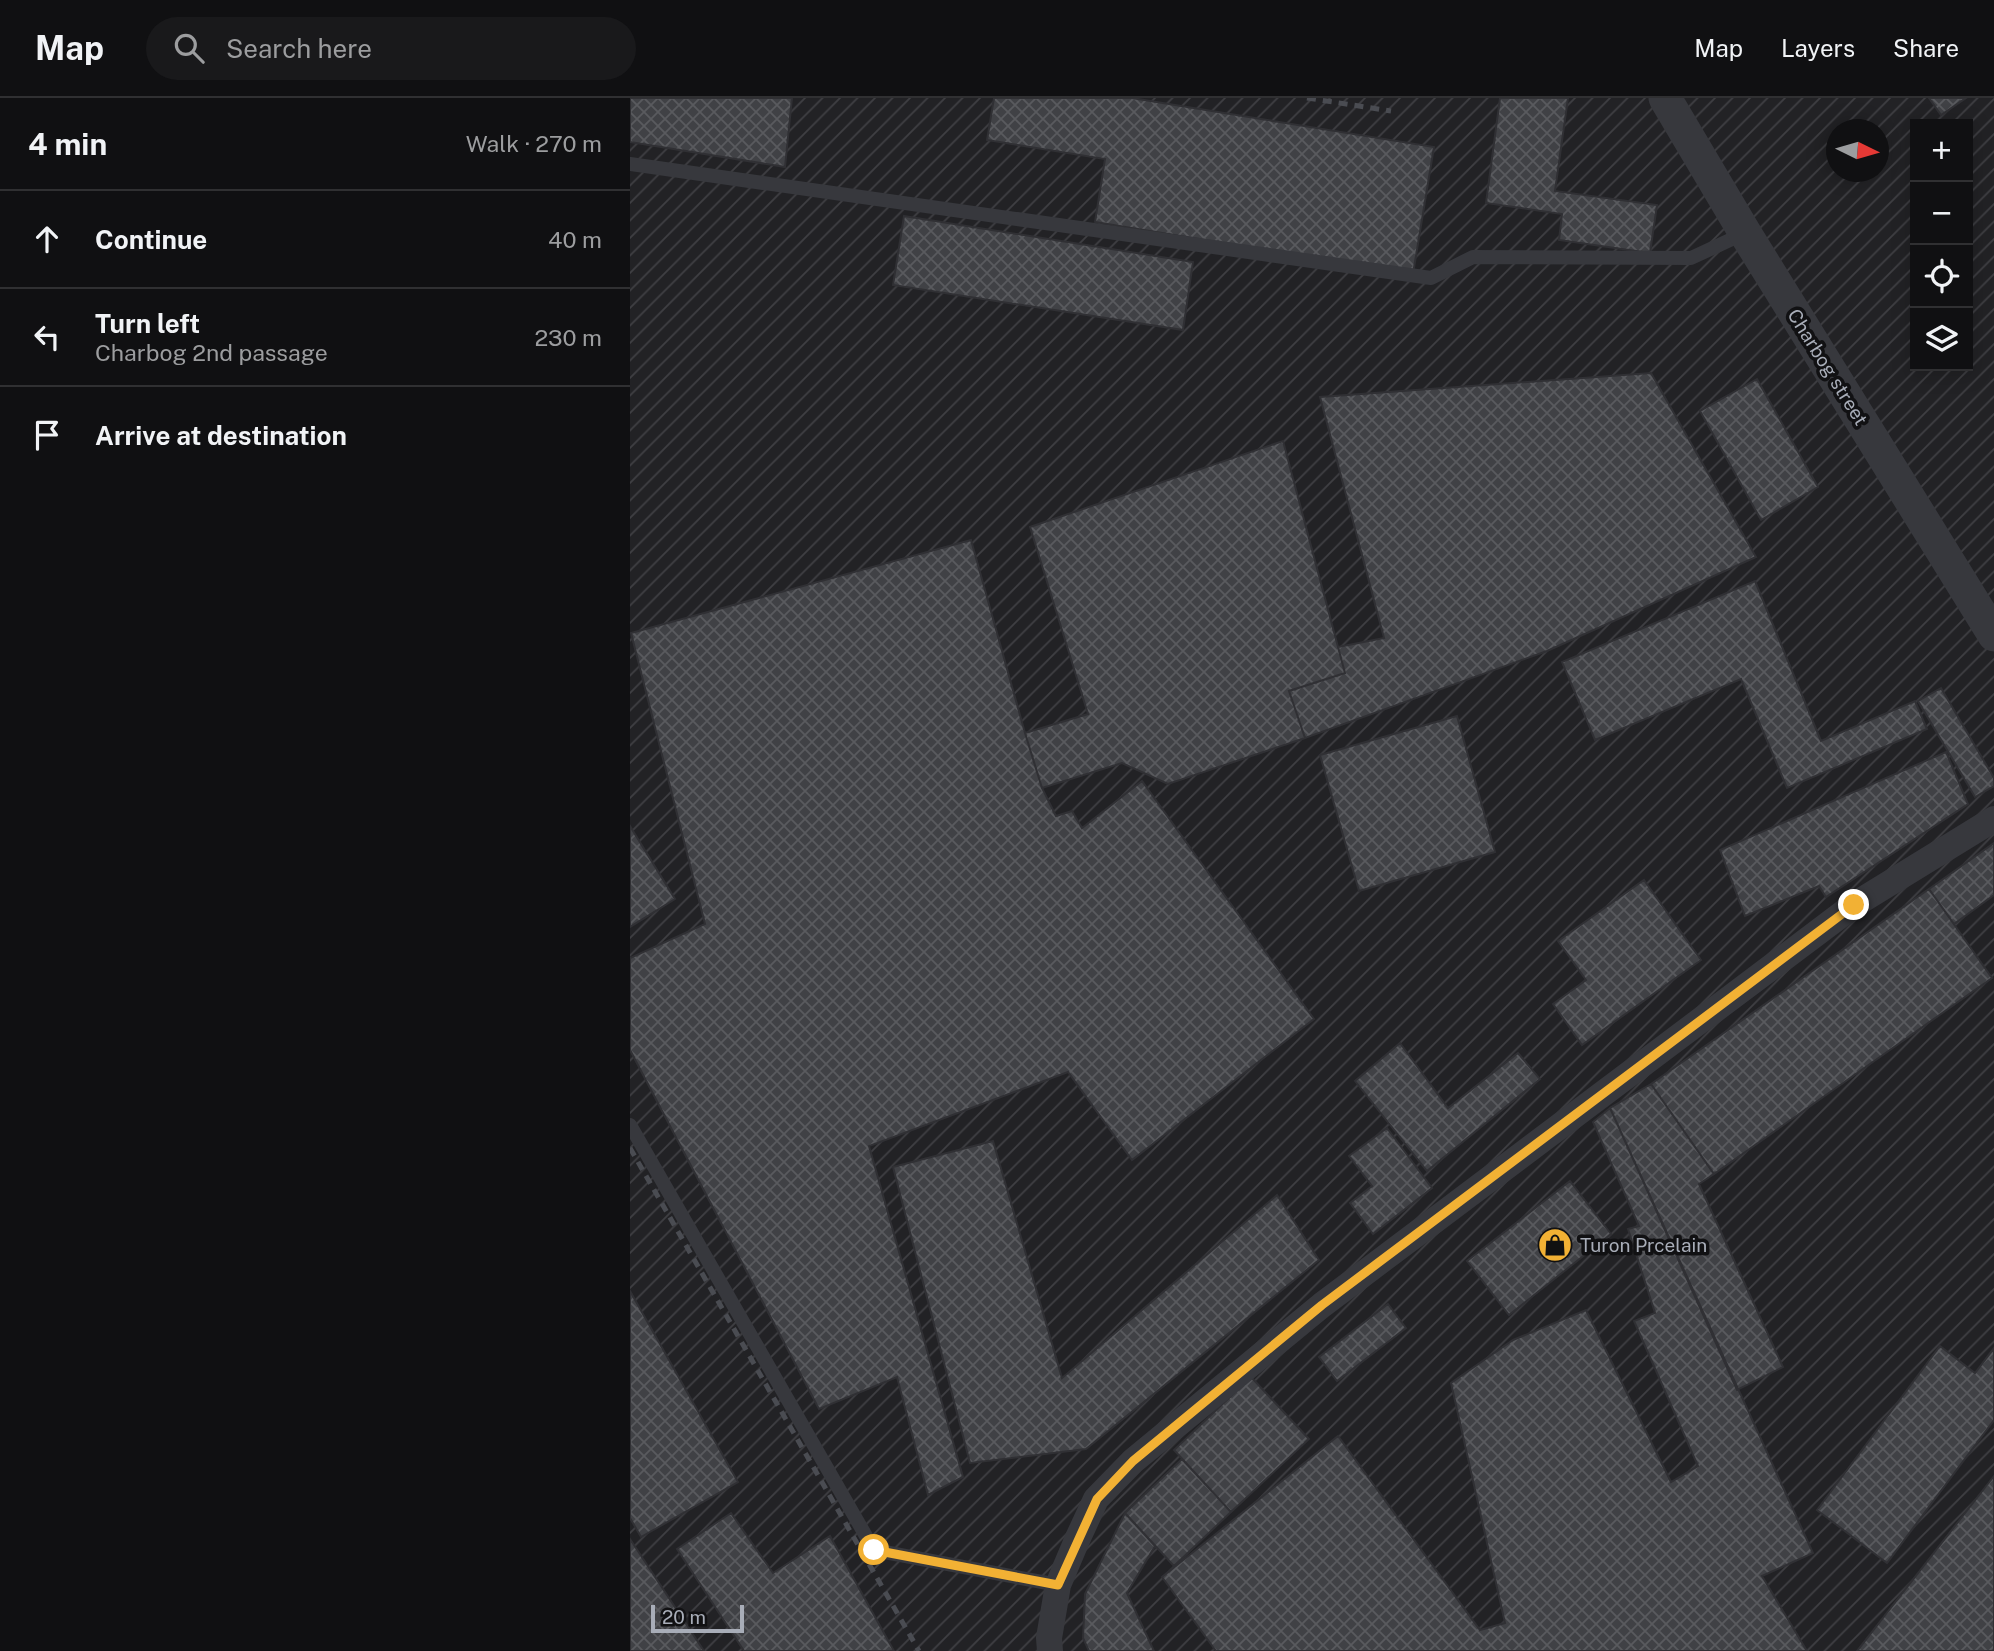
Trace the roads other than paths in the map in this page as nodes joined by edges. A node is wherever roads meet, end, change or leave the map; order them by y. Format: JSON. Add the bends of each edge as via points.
{"nodes":[{"id":1,"x":1665,"y":98,"type":"edge"},
{"id":2,"x":630,"y":164,"type":"edge"},
{"id":3,"x":1745,"y":233,"type":"junction"},
{"id":4,"x":1994,"y":635,"type":"edge"},
{"id":5,"x":1994,"y":819,"type":"edge"},
{"id":6,"x":630,"y":1125,"type":"edge"},
{"id":7,"x":1058,"y":1585,"type":"junction"},
{"id":8,"x":1050,"y":1651,"type":"edge"}],
"edges":[{"from":1,"to":3,"type":"street","name":"Charbog street"},
{"from":2,"to":3,"type":"lane","via":[[1431,278],[1473,257],[1691,258]]},
{"from":3,"to":4,"type":"street","name":"Charbog street"},
{"from":5,"to":7,"type":"street","via":[[1854,905],[1312,1314],[1133,1461],[1097,1499]]},
{"from":6,"to":7,"type":"lane","via":[[874,1550]]},
{"from":7,"to":8,"type":"street"}]}
